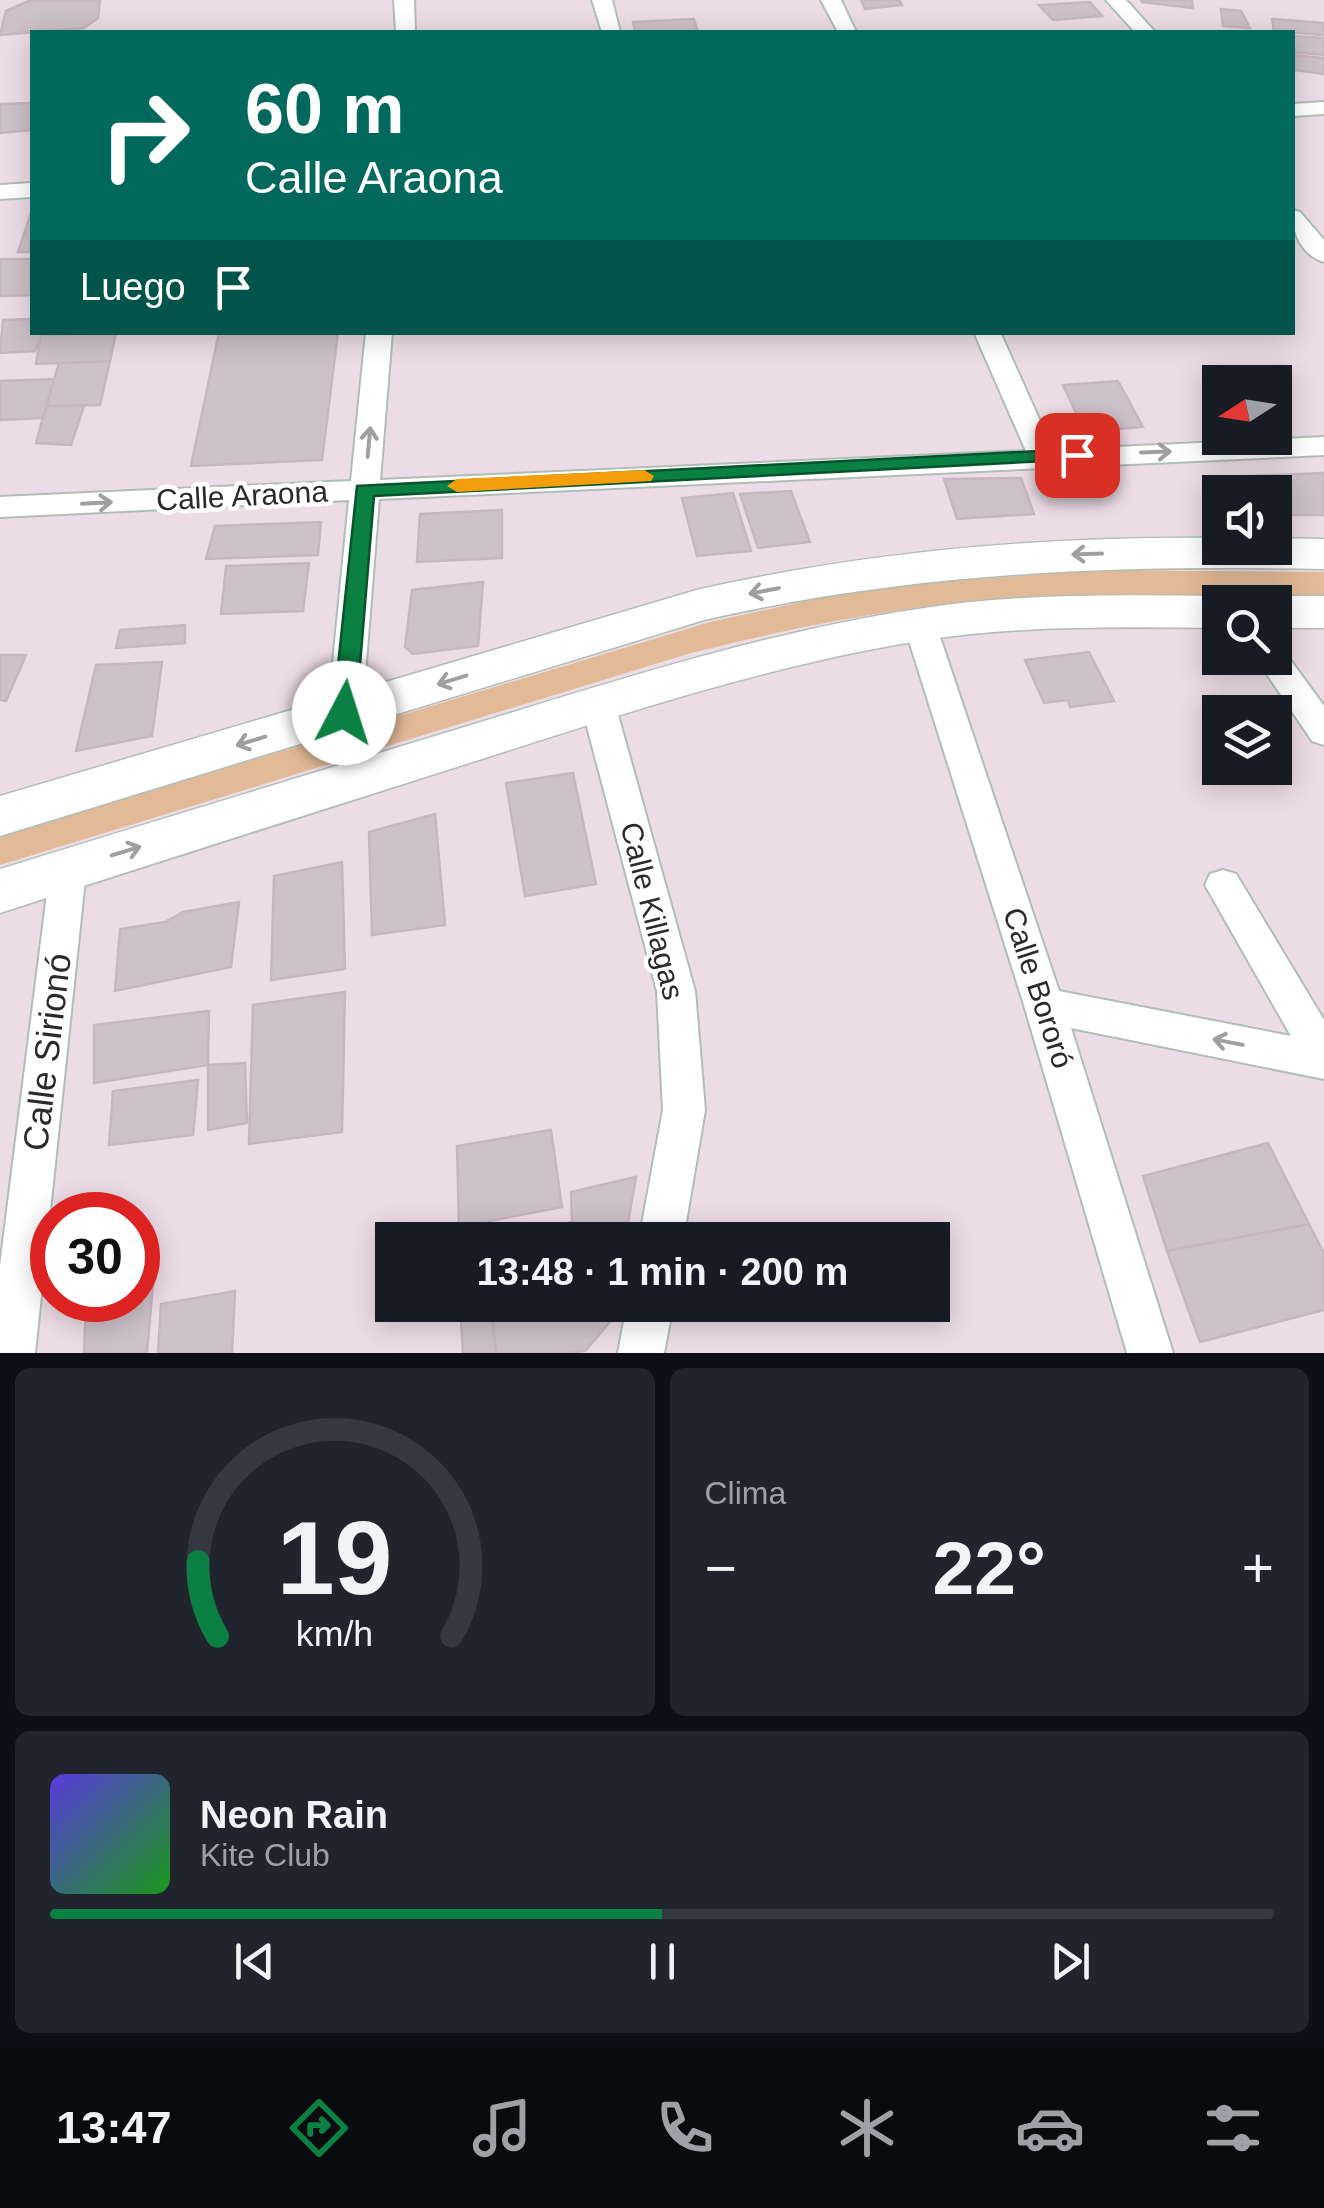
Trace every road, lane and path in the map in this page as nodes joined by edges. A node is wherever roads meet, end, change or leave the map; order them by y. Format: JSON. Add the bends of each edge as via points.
{"nodes":[{"id":1,"x":404,"y":0,"type":"edge"},
{"id":2,"x":602,"y":0,"type":"edge"},
{"id":3,"x":830,"y":0,"type":"edge"},
{"id":4,"x":1116,"y":0,"type":"edge"},
{"id":5,"x":406,"y":30,"type":"edge"},
{"id":6,"x":610,"y":30,"type":"edge"},
{"id":7,"x":847,"y":30,"type":"edge"},
{"id":8,"x":1143,"y":30,"type":"edge"},
{"id":9,"x":1324,"y":108,"type":"edge"},
{"id":10,"x":1295,"y":110,"type":"edge"},
{"id":11,"x":30,"y":190,"type":"edge"},
{"id":12,"x":0,"y":192,"type":"edge"},
{"id":13,"x":1295,"y":221,"type":"edge"},
{"id":14,"x":1324,"y":255,"type":"edge"},
{"id":15,"x":379,"y":335,"type":"edge"},
{"id":16,"x":989,"y":335,"type":"edge"},
{"id":17,"x":1324,"y":446,"type":"edge"},
{"id":18,"x":1042,"y":456,"type":"junction"},
{"id":19,"x":364,"y":490,"type":"junction"},
{"id":20,"x":0,"y":507,"type":"edge"},
{"id":21,"x":1324,"y":554,"type":"edge"},
{"id":22,"x":1202,"y":612,"type":"edge"},
{"id":23,"x":1292,"y":612,"type":"edge"},
{"id":24,"x":1324,"y":612,"type":"edge"},
{"id":25,"x":920,"y":625,"type":"junction"},
{"id":26,"x":1284,"y":675,"type":"edge"},
{"id":27,"x":598,"y":704,"type":"junction"},
{"id":28,"x":344,"y":713,"type":"junction"},
{"id":29,"x":1324,"y":732,"type":"edge"},
{"id":30,"x":0,"y":816,"type":"edge"},
{"id":31,"x":68,"y":870,"type":"junction"},
{"id":32,"x":1223,"y":885,"type":"dead end"},
{"id":33,"x":0,"y":891,"type":"edge"},
{"id":34,"x":1044,"y":1004,"type":"junction"},
{"id":35,"x":1324,"y":1058,"type":"edge"},
{"id":36,"x":664,"y":1222,"type":"edge"},
{"id":37,"x":647,"y":1322,"type":"edge"},
{"id":38,"x":12,"y":1353,"type":"edge"},
{"id":39,"x":641,"y":1353,"type":"edge"},
{"id":40,"x":1150,"y":1353,"type":"edge"}],
"edges":[{"from":1,"to":5,"type":"street"},
{"from":2,"to":6,"type":"street"},
{"from":3,"to":7,"type":"street"},
{"from":4,"to":8,"type":"street"},
{"from":9,"to":10,"type":"street"},
{"from":11,"to":12,"type":"street"},
{"from":13,"to":14,"type":"street"},
{"from":19,"to":15,"type":"street","one_way":true},
{"from":16,"to":18,"type":"street"},
{"from":18,"to":17,"type":"street","name":"Calle Araona","one_way":true},
{"from":18,"to":19,"type":"street","name":"Calle Araona"},
{"from":20,"to":19,"type":"street","name":"Calle Araona","one_way":true},
{"from":19,"to":28,"type":"street"},
{"from":21,"to":28,"type":"main road","one_way":true,"via":[[1088,554],[894,568],[700,604]]},
{"from":22,"to":25,"type":"main road","via":[[1020,614]]},
{"from":23,"to":24,"type":"main road"},
{"from":25,"to":27,"type":"main road","via":[[738,664]]},
{"from":25,"to":34,"type":"street","name":"Calle Bororó"},
{"from":26,"to":29,"type":"street"},
{"from":31,"to":27,"type":"main road","one_way":true},
{"from":27,"to":36,"type":"street","name":"Calle Killagas","via":[[676,992],[684,1110]]},
{"from":28,"to":30,"type":"main road","one_way":true},
{"from":31,"to":33,"type":"main road"},
{"from":31,"to":38,"type":"street","name":"Calle Sirionó"},
{"from":32,"to":35,"type":"street"},
{"from":35,"to":34,"type":"street","one_way":true},
{"from":34,"to":40,"type":"street","name":"Calle Bororó"},
{"from":37,"to":39,"type":"street"}]}
